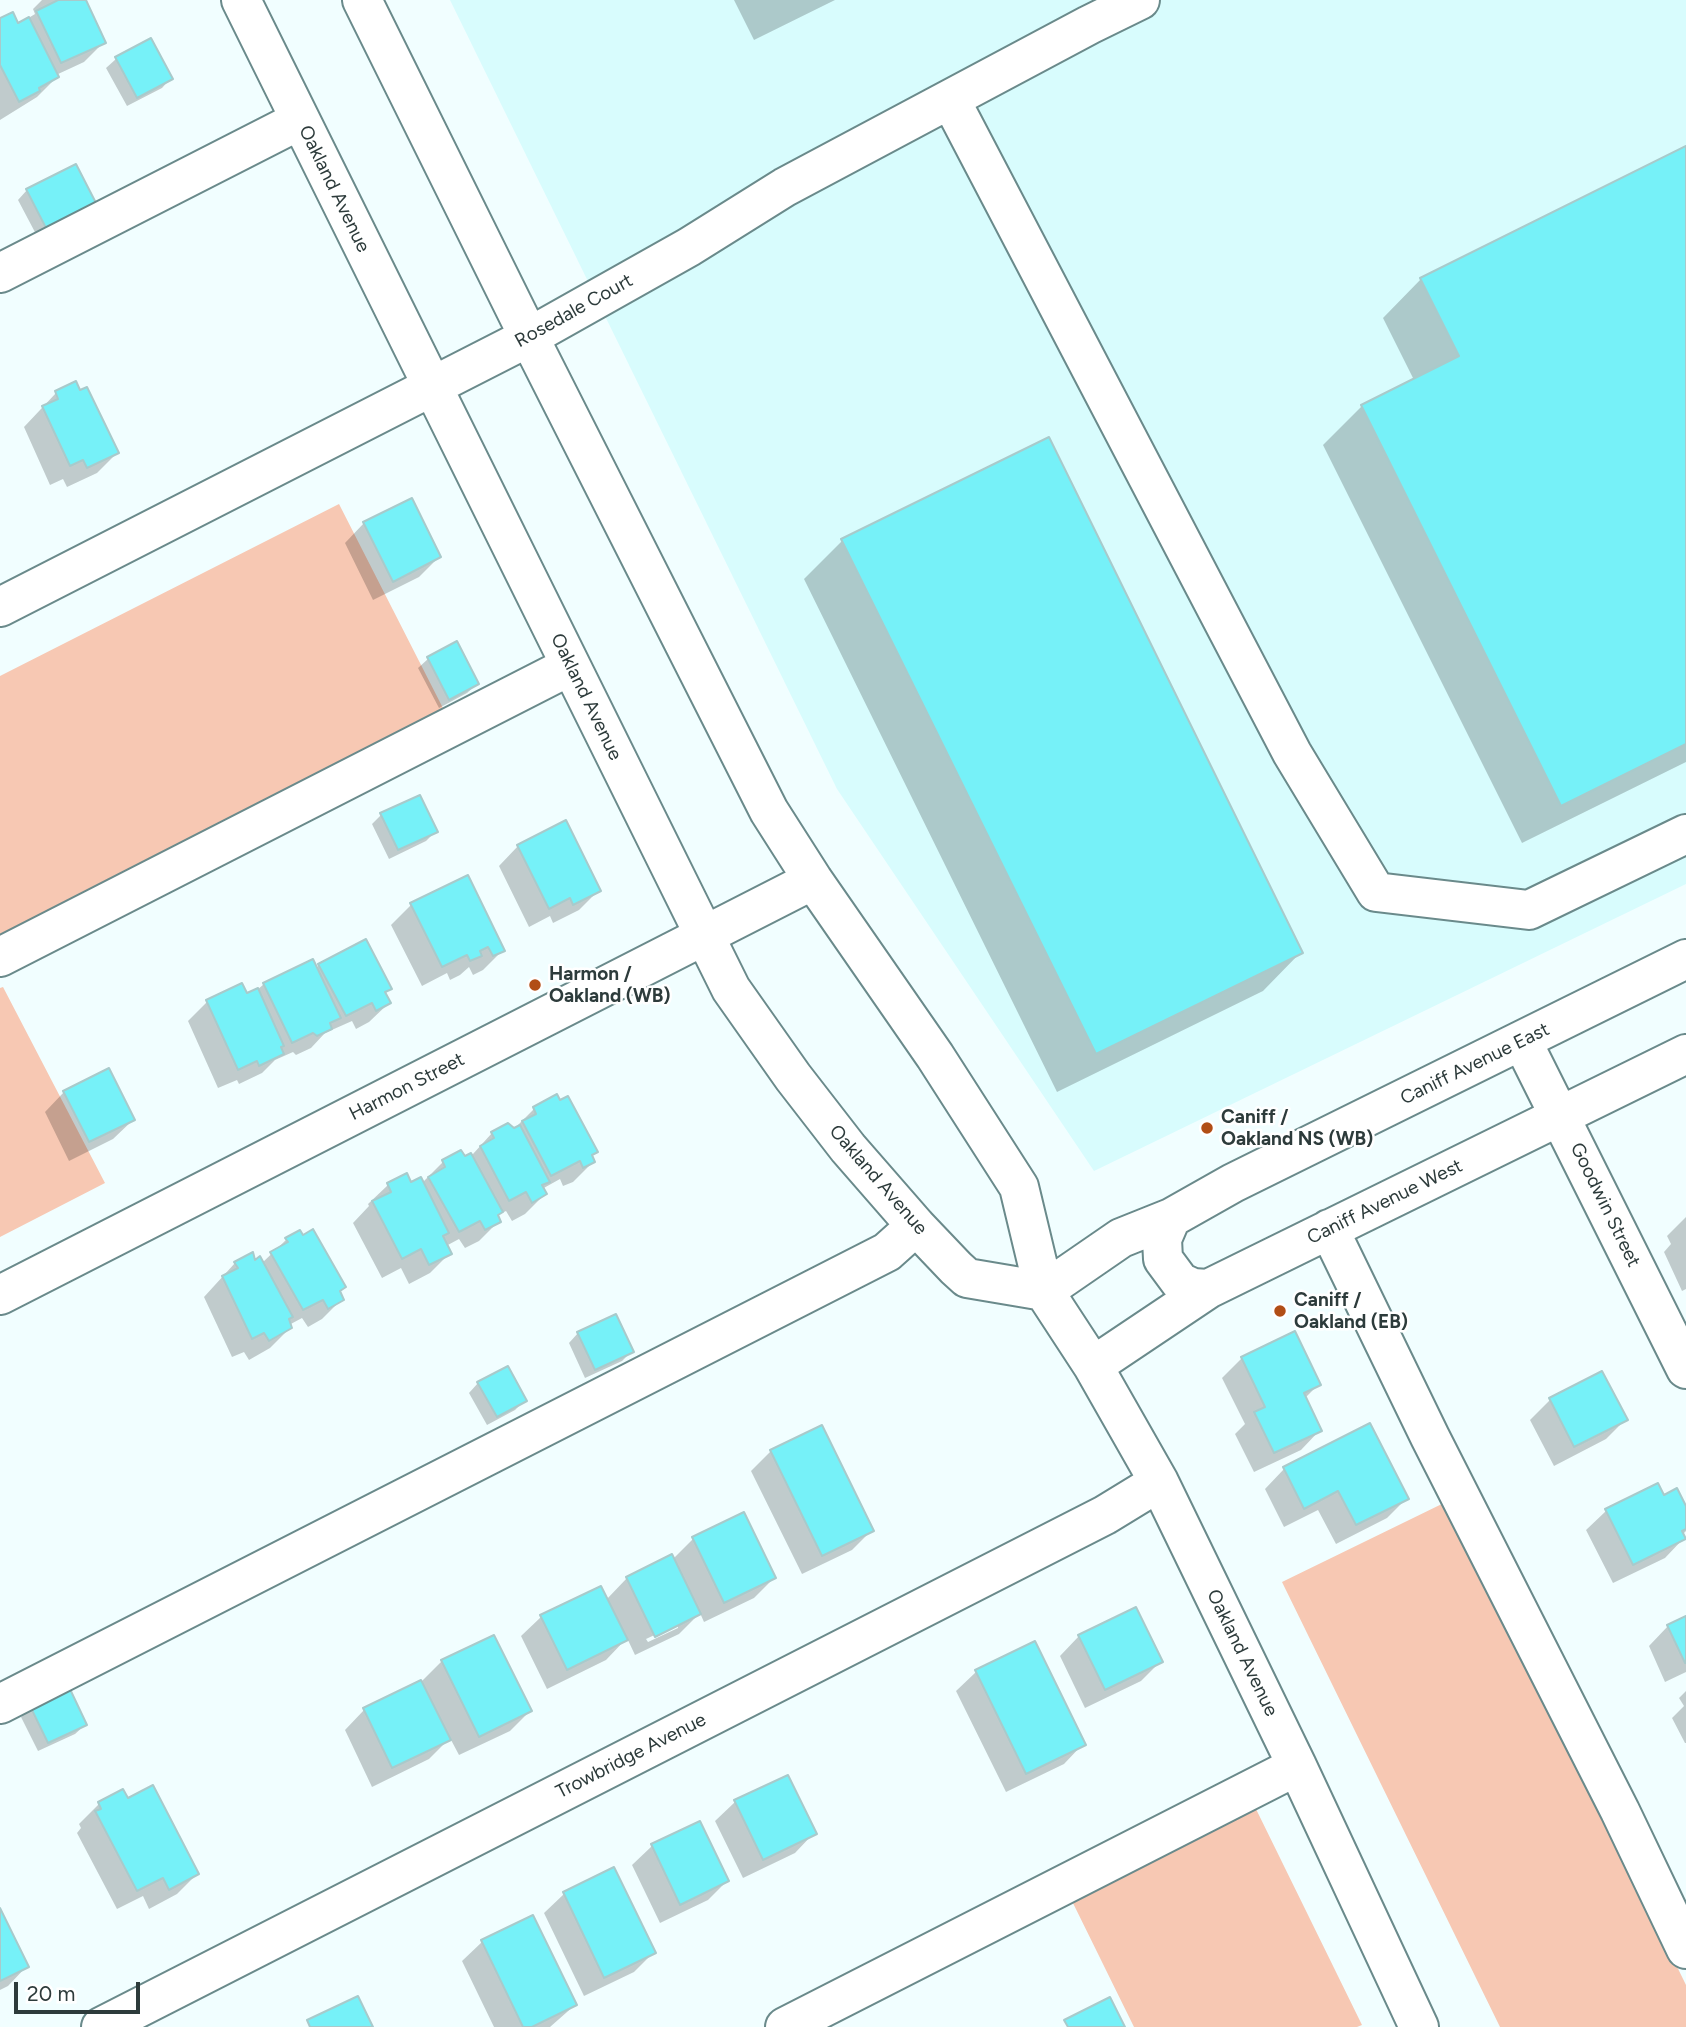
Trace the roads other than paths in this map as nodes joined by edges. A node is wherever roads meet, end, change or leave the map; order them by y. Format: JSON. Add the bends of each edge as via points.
{"nodes":[{"id":1,"x":241,"y":0,"type":"edge"},
{"id":2,"x":362,"y":0,"type":"edge"},
{"id":3,"x":1140,"y":0,"type":"edge"},
{"id":4,"x":1083,"y":13,"type":"edge"},
{"id":5,"x":950,"y":99,"type":"junction"},
{"id":6,"x":300,"y":120,"type":"junction"},
{"id":7,"x":0,"y":273,"type":"edge"},
{"id":8,"x":528,"y":337,"type":"junction"},
{"id":9,"x":432,"y":386,"type":"junction"},
{"id":10,"x":0,"y":607,"type":"edge"},
{"id":11,"x":570,"y":666,"type":"junction"},
{"id":12,"x":1686,"y":834,"type":"edge"},
{"id":13,"x":813,"y":880,"type":"junction"},
{"id":14,"x":704,"y":935,"type":"junction"},
{"id":15,"x":0,"y":957,"type":"edge"},
{"id":16,"x":1686,"y":959,"type":"edge"},
{"id":17,"x":1522,"y":1041,"type":"junction"},
{"id":18,"x":1686,"y":1054,"type":"edge"},
{"id":19,"x":1562,"y":1117,"type":"junction"},
{"id":20,"x":1171,"y":1218,"type":"junction"},
{"id":21,"x":916,"y":1226,"type":"junction"},
{"id":22,"x":1329,"y":1229,"type":"junction"},
{"id":23,"x":1208,"y":1289,"type":"junction"},
{"id":24,"x":1044,"y":1290,"type":"junction"},
{"id":25,"x":0,"y":1295,"type":"edge"},
{"id":26,"x":1093,"y":1366,"type":"junction"},
{"id":27,"x":1686,"y":1369,"type":"edge"},
{"id":28,"x":1159,"y":1482,"type":"junction"},
{"id":29,"x":0,"y":1704,"type":"edge"},
{"id":30,"x":1297,"y":1766,"type":"junction"},
{"id":31,"x":1686,"y":1949,"type":"edge"},
{"id":32,"x":101,"y":2027,"type":"edge"},
{"id":33,"x":785,"y":2027,"type":"edge"},
{"id":34,"x":1419,"y":2027,"type":"edge"}],
"edges":[{"from":1,"to":6,"type":"street","name":"Oakland Avenue"},
{"from":2,"to":8,"type":"street","name":"Oakland Avenue"},
{"from":3,"to":4,"type":"street","name":"Rosedale Court"},
{"from":4,"to":5,"type":"street","name":"Rosedale Court"},
{"from":5,"to":8,"type":"street","name":"Rosedale Court","via":[[785,187]]},
{"from":5,"to":12,"type":"street","via":[[1292,753],[1376,892],[1530,910]]},
{"from":6,"to":7,"type":"street"},
{"from":6,"to":9,"type":"street","name":"Oakland Avenue"},
{"from":8,"to":9,"type":"street","name":"Rosedale Court"},
{"from":8,"to":13,"type":"street","name":"Oakland Avenue","via":[[769,811]]},
{"from":9,"to":10,"type":"street","name":"Rosedale Court"},
{"from":9,"to":11,"type":"street","name":"Oakland Avenue"},
{"from":11,"to":14,"type":"street","name":"Oakland Avenue"},
{"from":11,"to":15,"type":"street"},
{"from":13,"to":14,"type":"street","name":"Harmon Street"},
{"from":13,"to":24,"type":"street","name":"Oakland Avenue","via":[[1019,1187]]},
{"from":14,"to":21,"type":"street","name":"Oakland Avenue","via":[[732,989],[793,1077]]},
{"from":14,"to":25,"type":"street","name":"Harmon Street"},
{"from":16,"to":17,"type":"street","name":"Caniff Avenue East"},
{"from":17,"to":19,"type":"street","name":"Goodwin Street"},
{"from":17,"to":20,"type":"street","name":"Caniff Avenue East"},
{"from":18,"to":19,"type":"street","name":"Caniff Avenue West"},
{"from":19,"to":22,"type":"street","name":"Caniff Avenue West"},
{"from":19,"to":27,"type":"street","name":"Goodwin Street"},
{"from":20,"to":23,"type":"street","via":[[1163,1239],[1163,1259],[1180,1282]]},
{"from":20,"to":24,"type":"street","name":"Caniff Avenue East","via":[[1121,1238]]},
{"from":21,"to":24,"type":"street","name":"Oakland Avenue","via":[[967,1278]]},
{"from":21,"to":29,"type":"street","via":[[887,1252]]},
{"from":22,"to":23,"type":"street","name":"Caniff Avenue West"},
{"from":22,"to":31,"type":"street"},
{"from":23,"to":26,"type":"street","name":"Caniff Avenue West"},
{"from":24,"to":26,"type":"street","name":"Oakland Avenue"},
{"from":26,"to":28,"type":"street","name":"Oakland Avenue"},
{"from":28,"to":30,"type":"street","name":"Oakland Avenue"},
{"from":28,"to":32,"type":"street","name":"Trowbridge Avenue","via":[[1105,1515]]},
{"from":30,"to":33,"type":"street"},
{"from":30,"to":34,"type":"street","name":"Oakland Avenue"}]}
